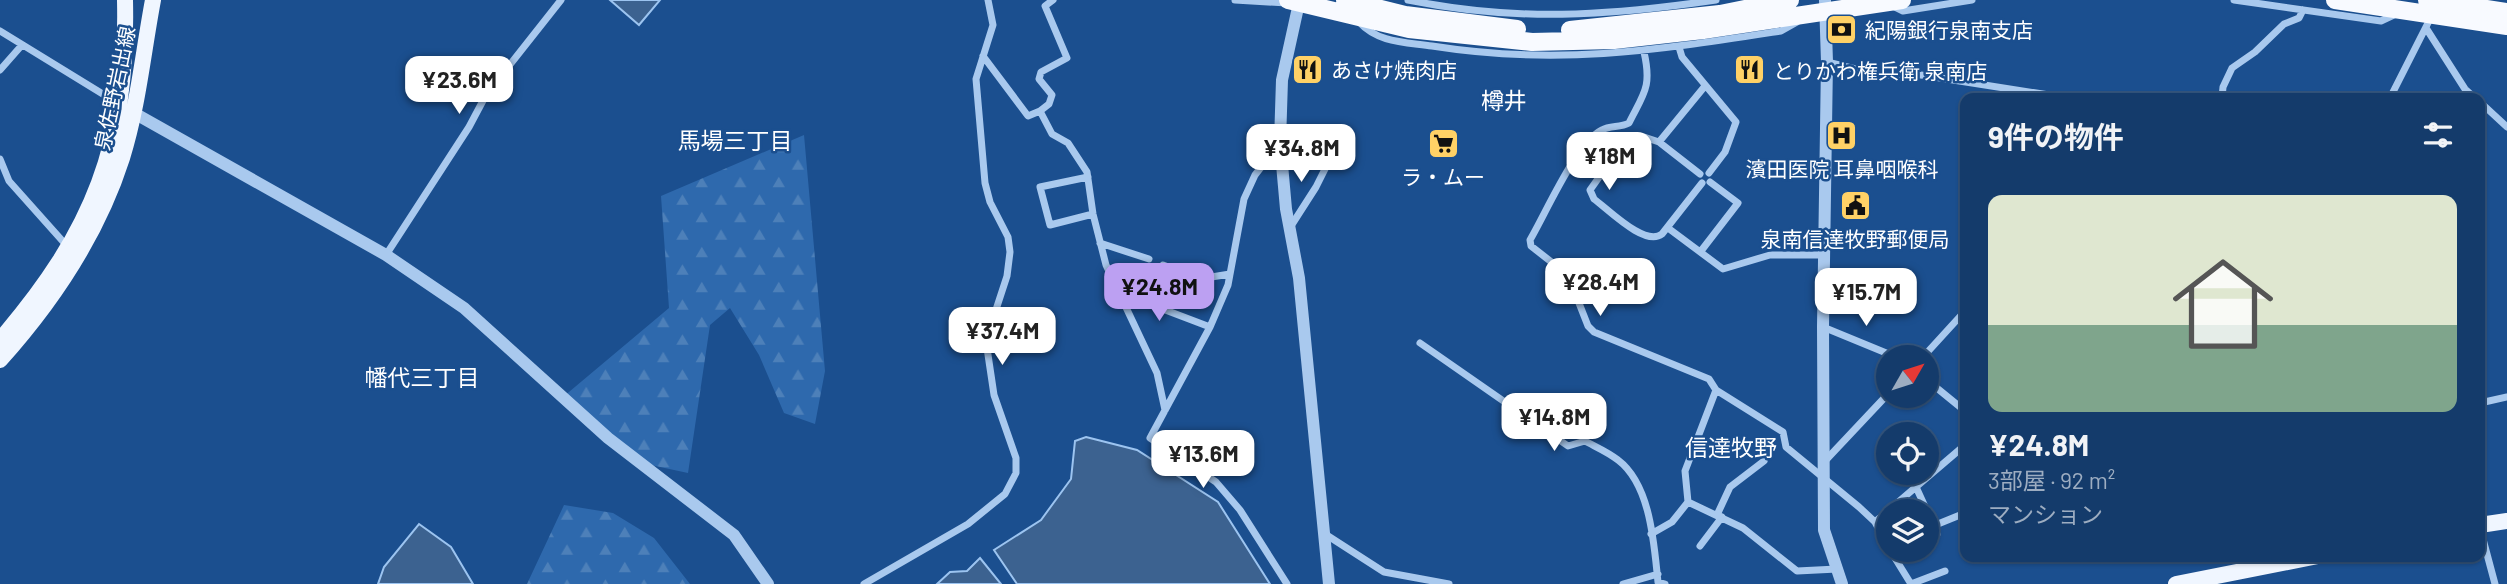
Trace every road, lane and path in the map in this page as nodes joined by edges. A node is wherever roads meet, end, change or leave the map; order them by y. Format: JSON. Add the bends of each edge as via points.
{"nodes":[{"id":1,"x":125,"y":0,"type":"edge"},
{"id":2,"x":153,"y":0,"type":"edge"},
{"id":3,"x":561,"y":0,"type":"edge"},
{"id":4,"x":988,"y":0,"type":"edge"},
{"id":5,"x":1053,"y":0,"type":"edge"},
{"id":6,"x":1235,"y":0,"type":"edge"},
{"id":7,"x":1345,"y":0,"type":"edge"},
{"id":8,"x":1408,"y":0,"type":"edge"},
{"id":9,"x":1716,"y":0,"type":"edge"},
{"id":10,"x":1790,"y":0,"type":"edge"},
{"id":11,"x":1972,"y":0,"type":"edge"},
{"id":12,"x":2234,"y":0,"type":"edge"},
{"id":13,"x":2335,"y":0,"type":"edge"},
{"id":14,"x":1295,"y":1,"type":"edge"},
{"id":15,"x":1895,"y":2,"type":"edge"},
{"id":16,"x":2468,"y":2,"type":"edge"},
{"id":17,"x":1762,"y":3,"type":"edge"},
{"id":18,"x":1820,"y":9,"type":"edge"},
{"id":19,"x":2432,"y":9,"type":"edge"},
{"id":20,"x":2304,"y":10,"type":"junction"},
{"id":21,"x":2402,"y":12,"type":"junction"},
{"id":22,"x":2507,"y":12,"type":"edge"},
{"id":23,"x":1355,"y":18,"type":"junction"},
{"id":24,"x":0,"y":31,"type":"edge"},
{"id":25,"x":2506,"y":31,"type":"edge"},
{"id":26,"x":22,"y":45,"type":"junction"},
{"id":27,"x":1679,"y":47,"type":"junction"},
{"id":28,"x":1644,"y":52,"type":"junction"},
{"id":29,"x":983,"y":56,"type":"junction"},
{"id":30,"x":1827,"y":62,"type":"junction"},
{"id":31,"x":0,"y":70,"type":"edge"},
{"id":32,"x":1705,"y":86,"type":"junction"},
{"id":33,"x":2036,"y":93,"type":"edge"},
{"id":34,"x":2222,"y":93,"type":"edge"},
{"id":35,"x":2392,"y":93,"type":"edge"},
{"id":36,"x":2469,"y":93,"type":"edge"},
{"id":37,"x":2485,"y":107,"type":"edge"},
{"id":38,"x":127,"y":109,"type":"junction"},
{"id":39,"x":1040,"y":111,"type":"junction"},
{"id":40,"x":2507,"y":127,"type":"edge"},
{"id":41,"x":1280,"y":142,"type":"junction"},
{"id":42,"x":1659,"y":142,"type":"junction"},
{"id":43,"x":1334,"y":151,"type":"dead end"},
{"id":44,"x":0,"y":159,"type":"edge"},
{"id":45,"x":1088,"y":177,"type":"junction"},
{"id":46,"x":1707,"y":179,"type":"junction"},
{"id":47,"x":1093,"y":214,"type":"junction"},
{"id":48,"x":1668,"y":228,"type":"junction"},
{"id":49,"x":1289,"y":229,"type":"junction"},
{"id":50,"x":1100,"y":243,"type":"junction"},
{"id":51,"x":68,"y":247,"type":"junction"},
{"id":52,"x":1701,"y":251,"type":"junction"},
{"id":53,"x":386,"y":255,"type":"junction"},
{"id":54,"x":1824,"y":255,"type":"junction"},
{"id":55,"x":1149,"y":259,"type":"dead end"},
{"id":56,"x":1163,"y":265,"type":"dead end"},
{"id":57,"x":1230,"y":274,"type":"junction"},
{"id":58,"x":1117,"y":292,"type":"junction"},
{"id":59,"x":1960,"y":316,"type":"edge"},
{"id":60,"x":1210,"y":327,"type":"junction"},
{"id":61,"x":1822,"y":327,"type":"junction"},
{"id":62,"x":0,"y":340,"type":"edge"},
{"id":63,"x":1420,"y":343,"type":"dead end"},
{"id":64,"x":1934,"y":345,"type":"edge"},
{"id":65,"x":1876,"y":349,"type":"edge"},
{"id":66,"x":0,"y":360,"type":"edge"},
{"id":67,"x":1716,"y":390,"type":"junction"},
{"id":68,"x":1939,"y":390,"type":"edge"},
{"id":69,"x":2507,"y":397,"type":"edge"},
{"id":70,"x":2485,"y":402,"type":"edge"},
{"id":71,"x":1876,"y":407,"type":"edge"},
{"id":72,"x":1960,"y":407,"type":"edge"},
{"id":73,"x":1166,"y":410,"type":"junction"},
{"id":74,"x":1960,"y":449,"type":"edge"},
{"id":75,"x":1764,"y":461,"type":"dead end"},
{"id":76,"x":1823,"y":462,"type":"junction"},
{"id":77,"x":1823,"y":477,"type":"junction"},
{"id":78,"x":1916,"y":487,"type":"junction"},
{"id":79,"x":1922,"y":499,"type":"edge"},
{"id":80,"x":1688,"y":502,"type":"junction"},
{"id":81,"x":1719,"y":516,"type":"junction"},
{"id":82,"x":1960,"y":516,"type":"edge"},
{"id":83,"x":2507,"y":521,"type":"edge"},
{"id":84,"x":1875,"y":523,"type":"joint"},
{"id":85,"x":2485,"y":525,"type":"edge"},
{"id":86,"x":1939,"y":528,"type":"edge"},
{"id":87,"x":1325,"y":534,"type":"junction"},
{"id":88,"x":1651,"y":534,"type":"junction"},
{"id":89,"x":2485,"y":545,"type":"edge"},
{"id":90,"x":1700,"y":546,"type":"dead end"},
{"id":91,"x":1898,"y":562,"type":"edge"},
{"id":92,"x":2265,"y":562,"type":"edge"},
{"id":93,"x":1836,"y":569,"type":"junction"},
{"id":94,"x":1945,"y":571,"type":"dead end"},
{"id":95,"x":1658,"y":574,"type":"junction"},
{"id":96,"x":768,"y":584,"type":"edge"},
{"id":97,"x":864,"y":584,"type":"edge"},
{"id":98,"x":1287,"y":584,"type":"edge"},
{"id":99,"x":1329,"y":584,"type":"edge"},
{"id":100,"x":1449,"y":584,"type":"edge"},
{"id":101,"x":1623,"y":584,"type":"edge"},
{"id":102,"x":1665,"y":584,"type":"edge"},
{"id":103,"x":1842,"y":584,"type":"edge"},
{"id":104,"x":1911,"y":584,"type":"edge"},
{"id":105,"x":2176,"y":584,"type":"edge"},
{"id":106,"x":2495,"y":584,"type":"edge"}],
"edges":[{"from":1,"to":38,"type":"main road","name":"泉佐野岩出線"},
{"from":2,"to":38,"type":"main road","name":"泉佐野岩出線"},
{"from":3,"to":53,"type":"street","via":[[486,94],[470,127]]},
{"from":4,"to":29,"type":"street","via":[[993,25]]},
{"from":5,"to":39,"type":"street","via":[[1045,6],[1067,58],[1041,72],[1039,79],[1052,95]]},
{"from":6,"to":14,"type":"street"},
{"from":7,"to":17,"type":"highway","via":[[1405,15],[1556,31],[1625,26]]},
{"from":8,"to":9,"type":"street","via":[[1565,17]]},
{"from":10,"to":17,"type":"highway"},
{"from":11,"to":15,"type":"street","via":[[1903,11]]},
{"from":12,"to":20,"type":"street"},
{"from":13,"to":21,"type":"highway"},
{"from":14,"to":23,"type":"highway"},
{"from":14,"to":41,"type":"street","via":[[1282,80]]},
{"from":15,"to":18,"type":"highway"},
{"from":16,"to":19,"type":"highway"},
{"from":16,"to":22,"type":"highway"},
{"from":18,"to":23,"type":"highway","via":[[1614,40],[1532,42],[1467,38]]},
{"from":18,"to":27,"type":"street","via":[[1782,31]]},
{"from":18,"to":30,"type":"street"},
{"from":19,"to":21,"type":"highway"},
{"from":19,"to":25,"type":"highway"},
{"from":19,"to":35,"type":"street"},
{"from":19,"to":36,"type":"street"},
{"from":20,"to":21,"type":"street","via":[[2381,22]]},
{"from":20,"to":34,"type":"street","via":[[2299,19],[2284,23],[2232,68]]},
{"from":23,"to":28,"type":"street","via":[[1378,38],[1454,50],[1547,58]]},
{"from":24,"to":26,"type":"street"},
{"from":26,"to":31,"type":"street"},
{"from":26,"to":38,"type":"street"},
{"from":27,"to":28,"type":"street"},
{"from":27,"to":32,"type":"street"},
{"from":28,"to":67,"type":"street","via":[[1650,77],[1629,123],[1599,131],[1567,168],[1531,246],[1568,275],[1594,332],[1709,379]]},
{"from":29,"to":39,"type":"street","via":[[1028,116]]},
{"from":29,"to":97,"type":"street","via":[[976,79],[985,183],[1010,252],[989,331],[988,370],[1009,432],[1016,473],[1005,494],[968,524]]},
{"from":30,"to":33,"type":"street","via":[[1880,75],[1921,75]]},
{"from":30,"to":54,"type":"street"},
{"from":32,"to":42,"type":"street"},
{"from":32,"to":46,"type":"street","via":[[1736,122],[1725,152]]},
{"from":37,"to":40,"type":"street"},
{"from":38,"to":51,"type":"main road","name":"泉佐野岩出線","via":[[81,226]]},
{"from":38,"to":53,"type":"street"},
{"from":38,"to":66,"type":"main road","name":"泉佐野岩出線","via":[[122,159],[92,229],[37,315]]},
{"from":39,"to":45,"type":"street","via":[[1052,134],[1078,156]]},
{"from":41,"to":49,"type":"street"},
{"from":41,"to":57,"type":"street","via":[[1255,175],[1244,199]]},
{"from":42,"to":46,"type":"street"},
{"from":42,"to":48,"type":"street","via":[[1644,137],[1619,152],[1590,190],[1594,199],[1641,235],[1658,238]]},
{"from":43,"to":49,"type":"street"},
{"from":44,"to":51,"type":"street","via":[[9,181]]},
{"from":45,"to":47,"type":"street"},
{"from":45,"to":47,"type":"street","via":[[1040,187],[1050,225]]},
{"from":46,"to":48,"type":"street"},
{"from":46,"to":52,"type":"street","via":[[1738,203]]},
{"from":47,"to":50,"type":"street"},
{"from":48,"to":52,"type":"street"},
{"from":49,"to":87,"type":"street","via":[[1299,278]]},
{"from":50,"to":55,"type":"street"},
{"from":50,"to":58,"type":"street"},
{"from":51,"to":62,"type":"main road","name":"泉佐野岩出線"},
{"from":52,"to":54,"type":"street","via":[[1728,270],[1770,255]]},
{"from":53,"to":96,"type":"street","via":[[464,309],[608,438],[734,535]]},
{"from":54,"to":61,"type":"street"},
{"from":56,"to":57,"type":"street","via":[[1199,279]]},
{"from":57,"to":60,"type":"street"},
{"from":58,"to":60,"type":"street"},
{"from":58,"to":73,"type":"street","via":[[1157,373]]},
{"from":59,"to":64,"type":"street"},
{"from":60,"to":73,"type":"street"},
{"from":61,"to":65,"type":"street"},
{"from":61,"to":76,"type":"street"},
{"from":63,"to":88,"type":"street","via":[[1568,446],[1585,441],[1619,460],[1636,483]]},
{"from":67,"to":77,"type":"street","via":[[1783,432],[1786,447]]},
{"from":67,"to":80,"type":"street","via":[[1685,471]]},
{"from":68,"to":72,"type":"street"},
{"from":69,"to":70,"type":"street"},
{"from":71,"to":76,"type":"street"},
{"from":73,"to":98,"type":"street","via":[[1150,438],[1216,482],[1240,510]]},
{"from":74,"to":78,"type":"street"},
{"from":75,"to":81,"type":"street","via":[[1730,487]]},
{"from":76,"to":77,"type":"street"},
{"from":77,"to":84,"type":"street"},
{"from":77,"to":93,"type":"street","via":[[1824,530]]},
{"from":78,"to":79,"type":"street"},
{"from":78,"to":84,"type":"street"},
{"from":80,"to":81,"type":"street"},
{"from":80,"to":88,"type":"street","via":[[1672,522]]},
{"from":81,"to":90,"type":"street"},
{"from":81,"to":93,"type":"street","via":[[1743,527],[1797,571]]},
{"from":82,"to":86,"type":"street"},
{"from":83,"to":85,"type":"main road"},
{"from":87,"to":99,"type":"street"},
{"from":87,"to":100,"type":"street","via":[[1384,572]]},
{"from":88,"to":95,"type":"street"},
{"from":89,"to":106,"type":"street"},
{"from":91,"to":104,"type":"street"},
{"from":92,"to":105,"type":"main road"},
{"from":93,"to":103,"type":"street"},
{"from":94,"to":104,"type":"street"},
{"from":95,"to":101,"type":"street"},
{"from":95,"to":102,"type":"street","via":[[1658,582]]}]}
